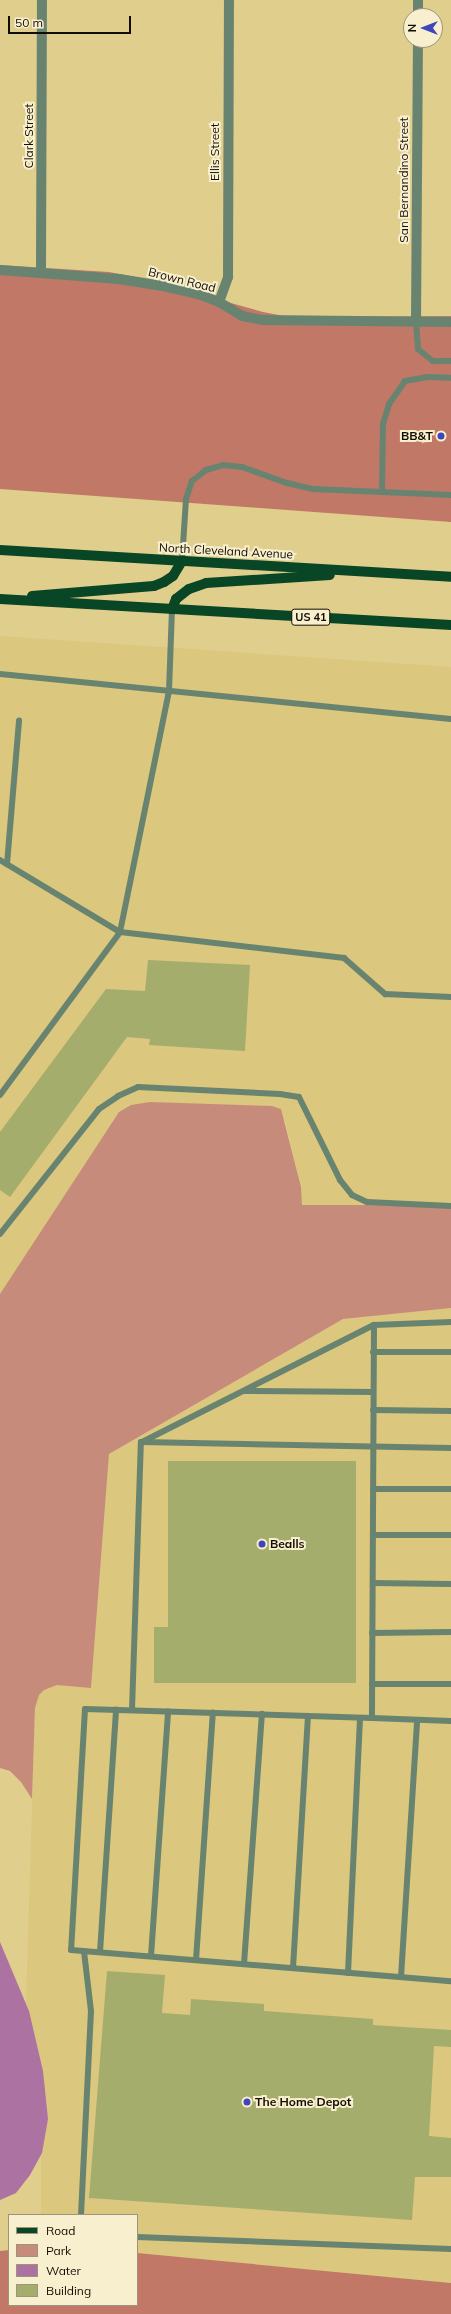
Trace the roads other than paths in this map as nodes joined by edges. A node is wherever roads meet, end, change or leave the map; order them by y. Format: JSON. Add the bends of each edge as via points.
{"nodes":[{"id":1,"x":42,"y":0,"type":"edge"},
{"id":2,"x":229,"y":0,"type":"edge"},
{"id":3,"x":418,"y":48,"type":"edge"},
{"id":4,"x":0,"y":270,"type":"edge"},
{"id":5,"x":41,"y":272,"type":"junction"},
{"id":6,"x":219,"y":302,"type":"junction"},
{"id":7,"x":416,"y":321,"type":"junction"},
{"id":8,"x":451,"y":322,"type":"edge"},
{"id":9,"x":451,"y":361,"type":"edge"},
{"id":10,"x":451,"y":378,"type":"edge"},
{"id":11,"x":382,"y":492,"type":"junction"},
{"id":12,"x":451,"y":495,"type":"edge"},
{"id":13,"x":0,"y":550,"type":"edge"},
{"id":14,"x":182,"y":561,"type":"junction"},
{"id":15,"x":377,"y":573,"type":"junction"},
{"id":16,"x":451,"y":577,"type":"edge"},
{"id":17,"x":0,"y":599,"type":"edge"},
{"id":18,"x":172,"y":609,"type":"junction"},
{"id":19,"x":451,"y":625,"type":"edge"},
{"id":20,"x":0,"y":674,"type":"edge"},
{"id":21,"x":169,"y":691,"type":"junction"},
{"id":22,"x":451,"y":719,"type":"edge"},
{"id":23,"x":19,"y":720,"type":"dead end"},
{"id":24,"x":0,"y":860,"type":"edge"},
{"id":25,"x":6,"y":864,"type":"junction"},
{"id":26,"x":120,"y":932,"type":"junction"},
{"id":27,"x":451,"y":997,"type":"edge"},
{"id":28,"x":0,"y":1095,"type":"edge"},
{"id":29,"x":451,"y":1206,"type":"edge"},
{"id":30,"x":0,"y":1234,"type":"edge"},
{"id":31,"x":451,"y":1322,"type":"edge"},
{"id":32,"x":374,"y":1324,"type":"junction"},
{"id":33,"x":373,"y":1352,"type":"junction"},
{"id":34,"x":451,"y":1352,"type":"edge"},
{"id":35,"x":243,"y":1391,"type":"junction"},
{"id":36,"x":373,"y":1392,"type":"junction"},
{"id":37,"x":373,"y":1410,"type":"junction"},
{"id":38,"x":451,"y":1411,"type":"edge"},
{"id":39,"x":140,"y":1442,"type":"junction"},
{"id":40,"x":373,"y":1445,"type":"junction"},
{"id":41,"x":451,"y":1448,"type":"edge"},
{"id":42,"x":373,"y":1489,"type":"junction"},
{"id":43,"x":451,"y":1489,"type":"edge"},
{"id":44,"x":373,"y":1535,"type":"junction"},
{"id":45,"x":451,"y":1535,"type":"edge"},
{"id":46,"x":373,"y":1584,"type":"junction"},
{"id":47,"x":451,"y":1584,"type":"edge"},
{"id":48,"x":451,"y":1632,"type":"edge"},
{"id":49,"x":372,"y":1633,"type":"junction"},
{"id":50,"x":372,"y":1684,"type":"junction"},
{"id":51,"x":451,"y":1684,"type":"edge"},
{"id":52,"x":116,"y":1710,"type":"junction"},
{"id":53,"x":132,"y":1710,"type":"junction"},
{"id":54,"x":168,"y":1712,"type":"junction"},
{"id":55,"x":213,"y":1713,"type":"junction"},
{"id":56,"x":262,"y":1714,"type":"junction"},
{"id":57,"x":308,"y":1716,"type":"junction"},
{"id":58,"x":360,"y":1718,"type":"junction"},
{"id":59,"x":372,"y":1718,"type":"junction"},
{"id":60,"x":416,"y":1720,"type":"junction"},
{"id":61,"x":451,"y":1721,"type":"edge"},
{"id":62,"x":84,"y":1951,"type":"junction"},
{"id":63,"x":100,"y":1952,"type":"junction"},
{"id":64,"x":151,"y":1956,"type":"junction"},
{"id":65,"x":196,"y":1960,"type":"junction"},
{"id":66,"x":244,"y":1964,"type":"junction"},
{"id":67,"x":293,"y":1968,"type":"junction"},
{"id":68,"x":348,"y":1973,"type":"junction"},
{"id":69,"x":402,"y":1977,"type":"junction"},
{"id":70,"x":451,"y":1981,"type":"edge"},
{"id":71,"x":81,"y":2214,"type":"edge"},
{"id":72,"x":138,"y":2237,"type":"edge"},
{"id":73,"x":451,"y":2249,"type":"edge"}],
"edges":[{"from":1,"to":5,"type":"street","name":"Clark Street"},
{"from":2,"to":6,"type":"street","name":"Ellis Street","via":[[228,277]]},
{"from":3,"to":7,"type":"street","name":"San Bernandino Street"},
{"from":4,"to":5,"type":"street","name":"Brown Road"},
{"from":5,"to":6,"type":"street","name":"Brown Road","via":[[119,278],[201,295]]},
{"from":6,"to":7,"type":"street","name":"Brown Road","via":[[242,316],[262,320]]},
{"from":7,"to":8,"type":"street","name":"Brown Road"},
{"from":7,"to":9,"type":"lane","via":[[418,349],[433,361]]},
{"from":10,"to":11,"type":"lane","via":[[428,377],[405,381],[390,404],[383,424]]},
{"from":11,"to":12,"type":"lane"},
{"from":11,"to":14,"type":"lane","via":[[313,489],[242,467],[223,465],[206,470],[192,481],[186,499]]},
{"from":13,"to":14,"type":"main road","name":"North Cleveland Avenue"},
{"from":14,"to":15,"type":"main road","name":"North Cleveland Avenue"},
{"from":14,"to":17,"type":"main road","via":[[172,576],[154,586]]},
{"from":15,"to":16,"type":"main road","name":"North Cleveland Avenue"},
{"from":15,"to":18,"type":"main road","via":[[206,583],[185,592],[176,599]]},
{"from":17,"to":18,"type":"main road","number":"US 41"},
{"from":18,"to":19,"type":"main road","number":"US 41"},
{"from":18,"to":21,"type":"lane"},
{"from":20,"to":21,"type":"lane"},
{"from":21,"to":22,"type":"lane"},
{"from":21,"to":26,"type":"lane"},
{"from":23,"to":25,"type":"lane"},
{"from":24,"to":25,"type":"lane"},
{"from":25,"to":26,"type":"lane"},
{"from":26,"to":27,"type":"lane","via":[[344,958],[384,994]]},
{"from":26,"to":28,"type":"lane"},
{"from":29,"to":30,"type":"lane","via":[[367,1202],[352,1195],[340,1180],[299,1097],[138,1087],[99,1109]]},
{"from":31,"to":32,"type":"lane"},
{"from":32,"to":33,"type":"lane"},
{"from":32,"to":35,"type":"lane"},
{"from":33,"to":34,"type":"lane"},
{"from":33,"to":36,"type":"lane"},
{"from":35,"to":36,"type":"lane"},
{"from":35,"to":39,"type":"lane"},
{"from":36,"to":37,"type":"lane"},
{"from":37,"to":38,"type":"lane"},
{"from":37,"to":40,"type":"lane"},
{"from":39,"to":40,"type":"lane"},
{"from":39,"to":53,"type":"lane"},
{"from":40,"to":41,"type":"lane"},
{"from":40,"to":42,"type":"lane"},
{"from":42,"to":43,"type":"lane"},
{"from":42,"to":44,"type":"lane"},
{"from":44,"to":45,"type":"lane"},
{"from":44,"to":46,"type":"lane"},
{"from":46,"to":47,"type":"lane"},
{"from":46,"to":49,"type":"lane"},
{"from":48,"to":49,"type":"lane"},
{"from":49,"to":50,"type":"lane"},
{"from":50,"to":51,"type":"lane"},
{"from":50,"to":59,"type":"lane"},
{"from":52,"to":53,"type":"lane"},
{"from":52,"to":62,"type":"lane","via":[[85,1709],[71,1950]]},
{"from":52,"to":63,"type":"lane"},
{"from":53,"to":54,"type":"lane"},
{"from":54,"to":55,"type":"lane"},
{"from":54,"to":64,"type":"lane"},
{"from":55,"to":56,"type":"lane"},
{"from":55,"to":65,"type":"lane"},
{"from":56,"to":57,"type":"lane"},
{"from":56,"to":66,"type":"lane"},
{"from":57,"to":58,"type":"lane"},
{"from":57,"to":67,"type":"lane"},
{"from":58,"to":59,"type":"lane"},
{"from":58,"to":68,"type":"lane"},
{"from":59,"to":60,"type":"lane"},
{"from":60,"to":61,"type":"lane"},
{"from":60,"to":69,"type":"lane"},
{"from":62,"to":63,"type":"lane"},
{"from":62,"to":71,"type":"lane","via":[[91,2011]]},
{"from":63,"to":64,"type":"lane"},
{"from":64,"to":65,"type":"lane"},
{"from":65,"to":66,"type":"lane"},
{"from":66,"to":67,"type":"lane"},
{"from":67,"to":68,"type":"lane"},
{"from":68,"to":69,"type":"lane"},
{"from":69,"to":70,"type":"lane"},
{"from":72,"to":73,"type":"lane"}]}
